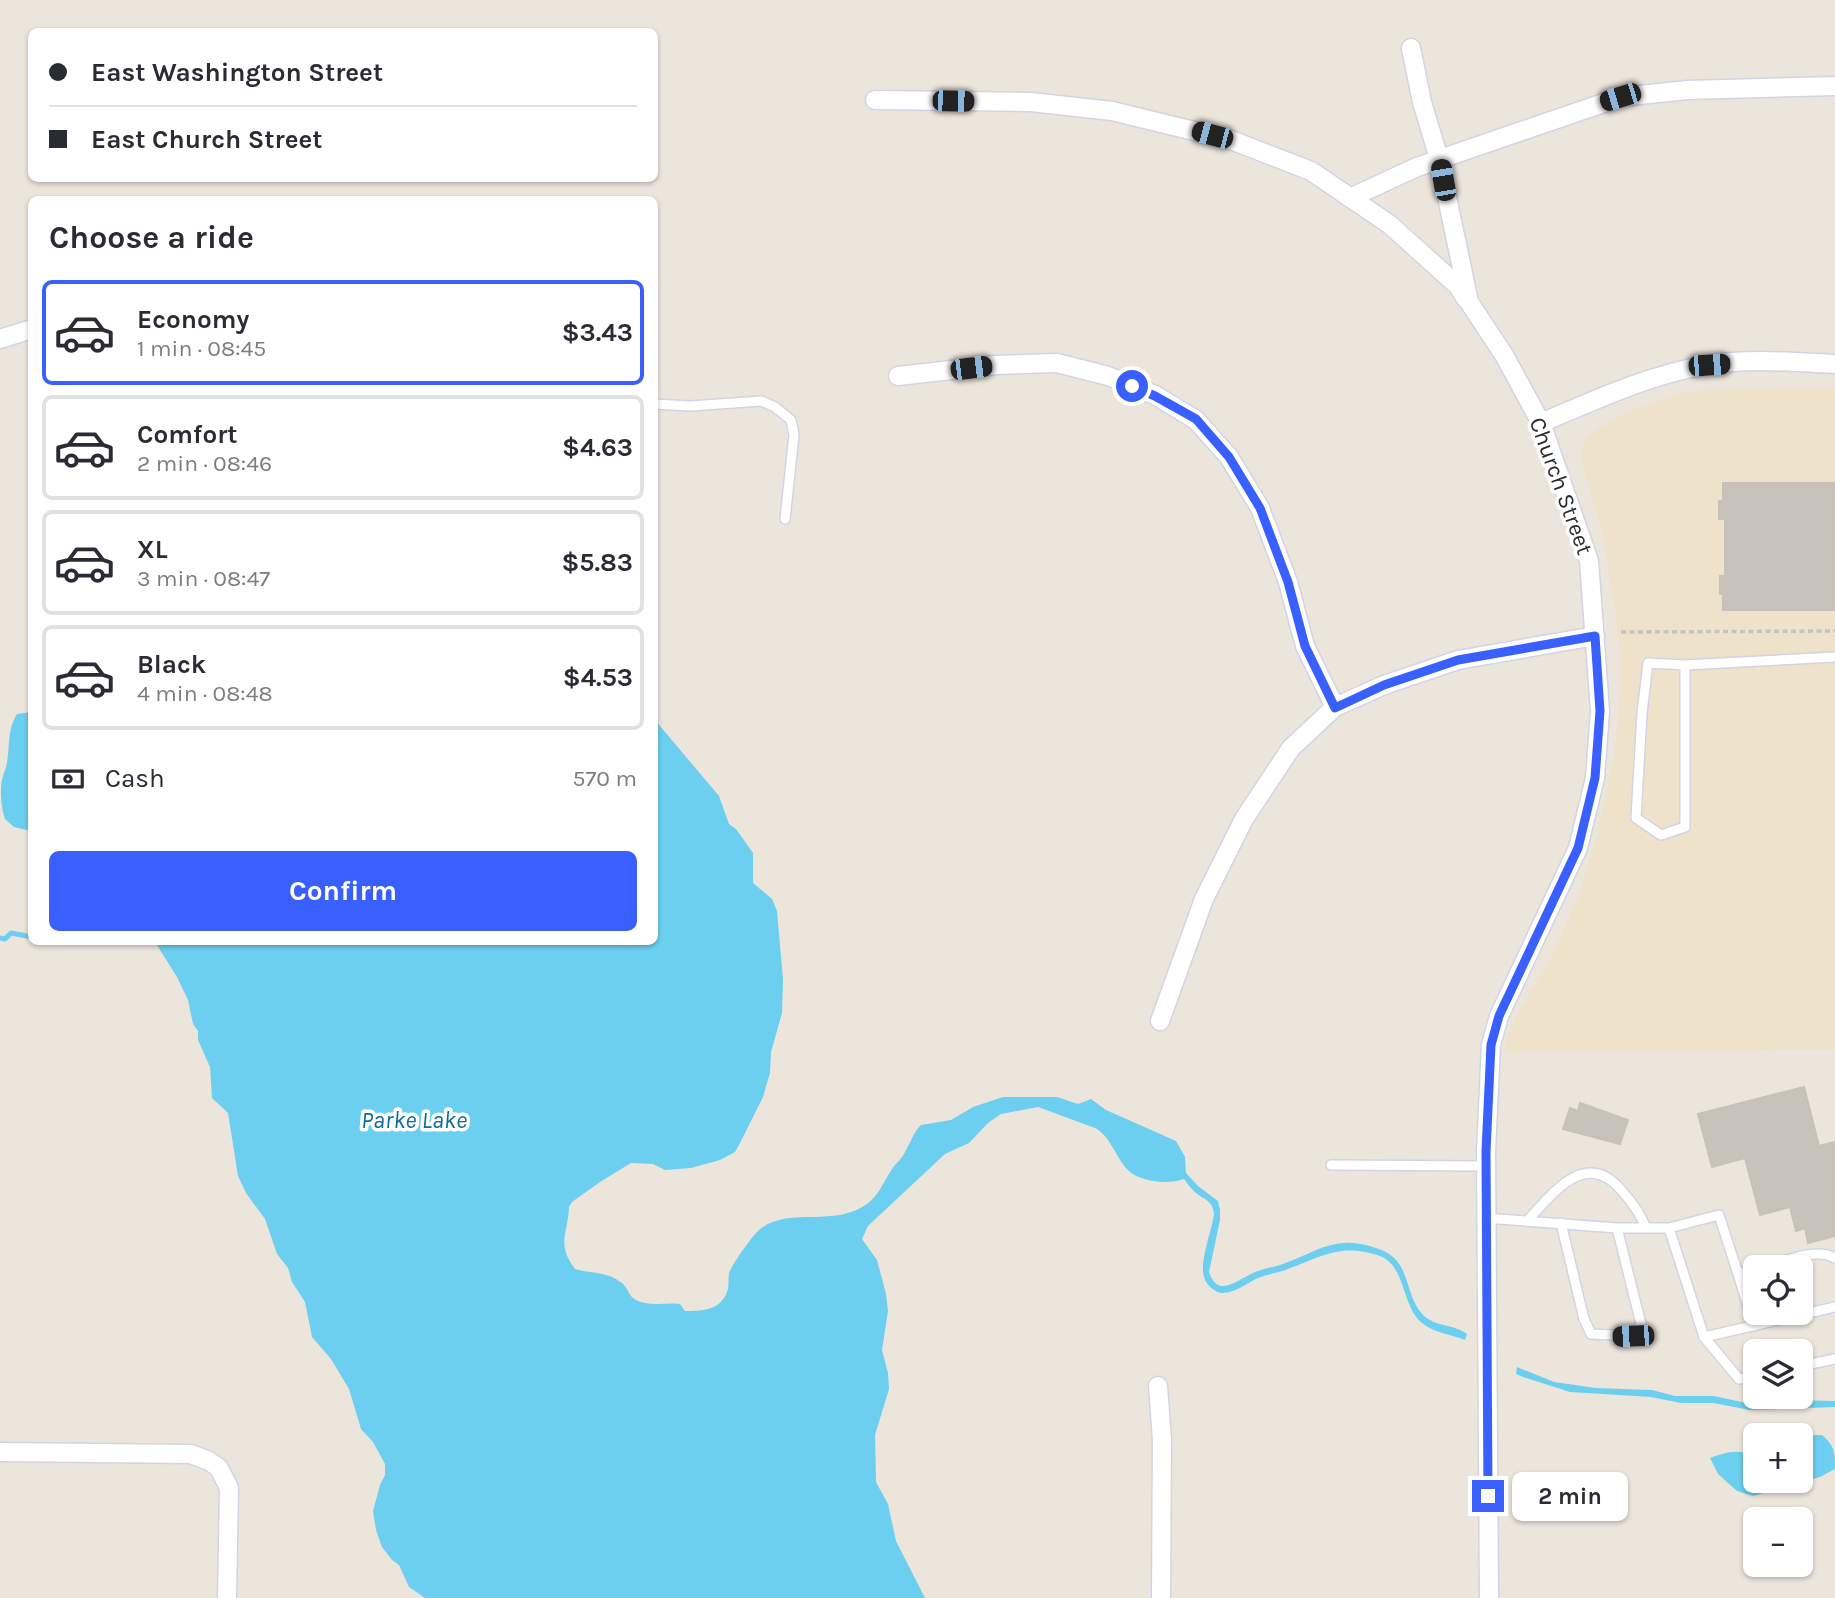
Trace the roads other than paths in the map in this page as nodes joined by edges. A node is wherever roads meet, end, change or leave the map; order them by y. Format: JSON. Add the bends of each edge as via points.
{"nodes":[{"id":1,"x":1412,"y":48,"type":"dead end"},
{"id":2,"x":1835,"y":86,"type":"edge"},
{"id":3,"x":875,"y":100,"type":"dead end"},
{"id":4,"x":1439,"y":159,"type":"junction"},
{"id":5,"x":1350,"y":198,"type":"junction"},
{"id":6,"x":1469,"y":302,"type":"junction"},
{"id":7,"x":28,"y":330,"type":"edge"},
{"id":8,"x":0,"y":340,"type":"edge"},
{"id":9,"x":1835,"y":363,"type":"edge"},
{"id":10,"x":898,"y":376,"type":"dead end"},
{"id":11,"x":658,"y":404,"type":"edge"},
{"id":12,"x":1541,"y":423,"type":"junction"},
{"id":13,"x":785,"y":519,"type":"dead end"},
{"id":14,"x":1595,"y":636,"type":"junction"},
{"id":15,"x":1835,"y":657,"type":"edge"},
{"id":16,"x":1685,"y":665,"type":"junction"},
{"id":17,"x":1335,"y":708,"type":"junction"},
{"id":18,"x":1160,"y":1021,"type":"dead end"},
{"id":19,"x":1331,"y":1165,"type":"dead end"},
{"id":20,"x":1486,"y":1166,"type":"junction"},
{"id":21,"x":1485,"y":1217,"type":"junction"},
{"id":22,"x":1527,"y":1221,"type":"junction"},
{"id":23,"x":1561,"y":1223,"type":"junction"},
{"id":24,"x":1617,"y":1228,"type":"junction"},
{"id":25,"x":1646,"y":1228,"type":"junction"},
{"id":26,"x":1669,"y":1228,"type":"junction"},
{"id":27,"x":1808,"y":1255,"type":"edge"},
{"id":28,"x":1835,"y":1258,"type":"edge"},
{"id":29,"x":1743,"y":1273,"type":"edge"},
{"id":30,"x":1738,"y":1274,"type":"junction"},
{"id":31,"x":1835,"y":1307,"type":"edge"},
{"id":32,"x":1754,"y":1326,"type":"junction"},
{"id":33,"x":1704,"y":1337,"type":"junction"},
{"id":34,"x":1835,"y":1359,"type":"edge"},
{"id":35,"x":1813,"y":1364,"type":"edge"},
{"id":36,"x":1743,"y":1378,"type":"edge"},
{"id":37,"x":1158,"y":1386,"type":"dead end"},
{"id":38,"x":0,"y":1452,"type":"edge"},
{"id":39,"x":227,"y":1598,"type":"edge"},
{"id":40,"x":1161,"y":1598,"type":"edge"},
{"id":41,"x":1489,"y":1598,"type":"edge"}],
"edges":[{"from":1,"to":4,"type":"street","name":"Church Street"},
{"from":2,"to":4,"type":"street","via":[[1687,90],[1620,97]]},
{"from":3,"to":5,"type":"street","via":[[1031,102],[1112,111],[1231,139],[1311,171]]},
{"from":4,"to":5,"type":"street"},
{"from":4,"to":6,"type":"street","name":"Church Street"},
{"from":5,"to":6,"type":"street","via":[[1389,224],[1458,286]]},
{"from":6,"to":12,"type":"street","name":"Church Street"},
{"from":7,"to":8,"type":"street"},
{"from":9,"to":12,"type":"street","via":[[1709,365],[1653,377]]},
{"from":10,"to":17,"type":"street","via":[[1057,363],[1120,381],[1196,419],[1229,457],[1260,508],[1288,582],[1305,646]]},
{"from":11,"to":13,"type":"lane","via":[[761,401],[790,420],[794,435]]},
{"from":12,"to":14,"type":"street","name":"Church Street","via":[[1589,561]]},
{"from":14,"to":17,"type":"street","via":[[1458,660],[1384,685]]},
{"from":14,"to":20,"type":"street","name":"Church Street","via":[[1600,711],[1595,778],[1578,848],[1499,1016],[1490,1053]]},
{"from":15,"to":16,"type":"lane"},
{"from":16,"to":16,"type":"lane","via":[[1648,663],[1636,818],[1661,835],[1685,827]]},
{"from":17,"to":18,"type":"street","via":[[1291,748],[1244,819],[1203,899]]},
{"from":19,"to":20,"type":"lane"},
{"from":20,"to":21,"type":"street","name":"Church Street"},
{"from":21,"to":22,"type":"lane"},
{"from":21,"to":41,"type":"street","name":"Church Street"},
{"from":22,"to":23,"type":"lane"},
{"from":22,"to":25,"type":"lane","via":[[1555,1191],[1588,1171],[1613,1180],[1638,1209]]},
{"from":23,"to":24,"type":"lane"},
{"from":23,"to":24,"type":"lane","via":[[1591,1334],[1633,1336],[1641,1324]]},
{"from":24,"to":25,"type":"lane"},
{"from":25,"to":26,"type":"lane"},
{"from":26,"to":30,"type":"lane","via":[[1719,1215]]},
{"from":26,"to":33,"type":"lane"},
{"from":27,"to":28,"type":"lane"},
{"from":29,"to":30,"type":"lane"},
{"from":30,"to":32,"type":"lane"},
{"from":31,"to":32,"type":"lane"},
{"from":32,"to":33,"type":"lane"},
{"from":33,"to":36,"type":"lane"},
{"from":34,"to":35,"type":"lane"},
{"from":37,"to":40,"type":"street"},
{"from":38,"to":39,"type":"street","via":[[191,1454],[209,1461],[219,1468],[229,1488]]}]}
